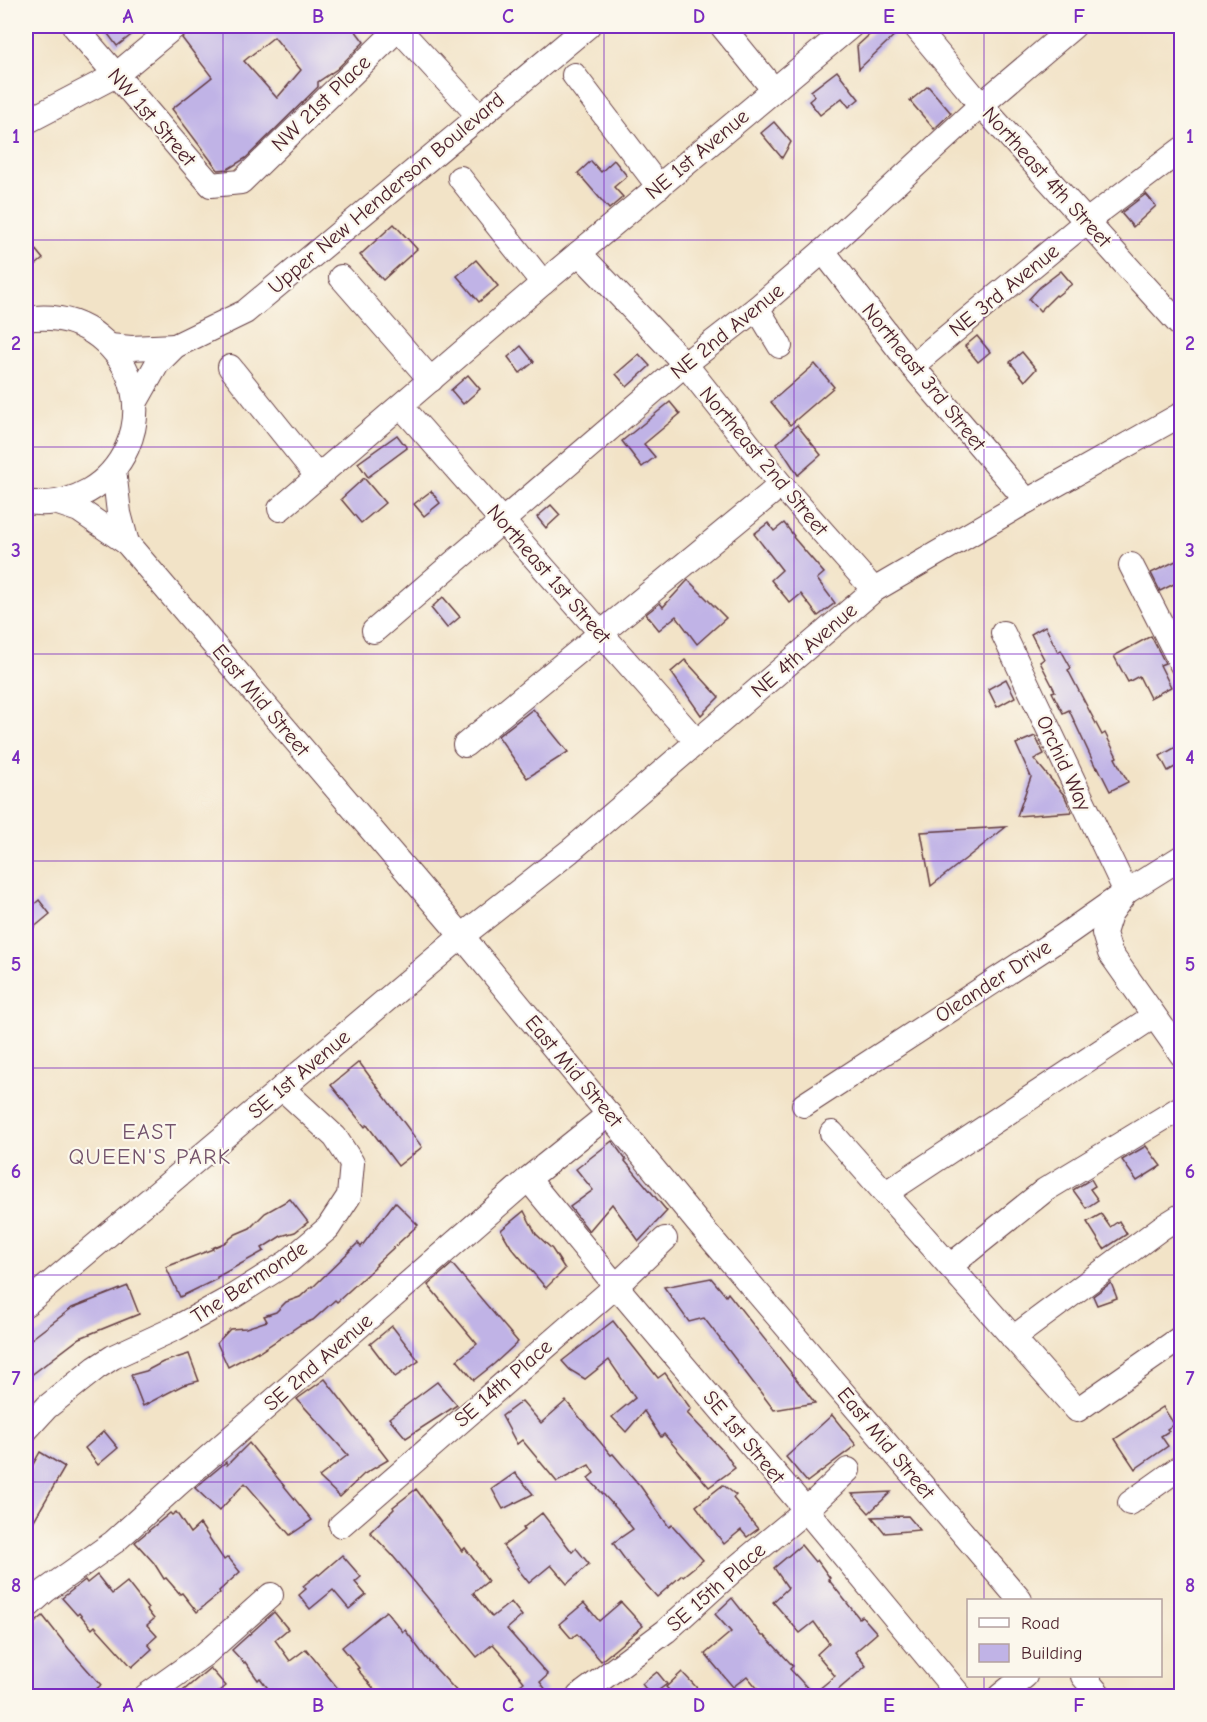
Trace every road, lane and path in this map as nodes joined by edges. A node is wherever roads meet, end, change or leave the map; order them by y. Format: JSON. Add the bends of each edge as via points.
{"nodes":[{"id":1,"x":74,"y":26,"type":"edge"},
{"id":2,"x":175,"y":26,"type":"edge"},
{"id":3,"x":398,"y":26,"type":"edge"},
{"id":4,"x":588,"y":26,"type":"edge"},
{"id":5,"x":722,"y":26,"type":"edge"},
{"id":6,"x":851,"y":26,"type":"edge"},
{"id":7,"x":915,"y":26,"type":"edge"},
{"id":8,"x":1074,"y":26,"type":"edge"},
{"id":9,"x":116,"y":75,"type":"junction"},
{"id":10,"x":574,"y":75,"type":"dead end"},
{"id":11,"x":774,"y":90,"type":"junction"},
{"id":12,"x":981,"y":105,"type":"junction"},
{"id":13,"x":480,"y":117,"type":"junction"},
{"id":14,"x":26,"y":122,"type":"edge"},
{"id":15,"x":1182,"y":149,"type":"edge"},
{"id":16,"x":460,"y":178,"type":"dead end"},
{"id":17,"x":241,"y":182,"type":"joint"},
{"id":18,"x":658,"y":187,"type":"junction"},
{"id":19,"x":1087,"y":221,"type":"junction"},
{"id":20,"x":823,"y":251,"type":"junction"},
{"id":21,"x":579,"y":253,"type":"junction"},
{"id":22,"x":341,"y":277,"type":"dead end"},
{"id":23,"x":543,"y":283,"type":"junction"},
{"id":24,"x":757,"y":308,"type":"junction"},
{"id":25,"x":26,"y":319,"type":"edge"},
{"id":26,"x":1182,"y":327,"type":"edge"},
{"id":27,"x":110,"y":346,"type":"junction"},
{"id":28,"x":174,"y":346,"type":"junction"},
{"id":29,"x":780,"y":346,"type":"dead end"},
{"id":30,"x":685,"y":364,"type":"junction"},
{"id":31,"x":912,"y":366,"type":"junction"},
{"id":32,"x":230,"y":367,"type":"dead end"},
{"id":33,"x":431,"y":380,"type":"junction"},
{"id":34,"x":135,"y":403,"type":"junction"},
{"id":35,"x":401,"y":406,"type":"junction"},
{"id":36,"x":1182,"y":414,"type":"edge"},
{"id":37,"x":114,"y":470,"type":"junction"},
{"id":38,"x":318,"y":477,"type":"junction"},
{"id":39,"x":781,"y":485,"type":"junction"},
{"id":40,"x":1027,"y":501,"type":"junction"},
{"id":41,"x":26,"y":502,"type":"edge"},
{"id":42,"x":58,"y":503,"type":"junction"},
{"id":43,"x":280,"y":509,"type":"dead end"},
{"id":44,"x":502,"y":521,"type":"junction"},
{"id":45,"x":127,"y":543,"type":"junction"},
{"id":46,"x":1131,"y":566,"type":"dead end"},
{"id":47,"x":874,"y":590,"type":"junction"},
{"id":48,"x":374,"y":631,"type":"dead end"},
{"id":49,"x":601,"y":633,"type":"junction"},
{"id":50,"x":1003,"y":633,"type":"dead end"},
{"id":51,"x":1175,"y":636,"type":"edge"},
{"id":52,"x":1182,"y":665,"type":"edge"},
{"id":53,"x":697,"y":742,"type":"junction"},
{"id":54,"x":465,"y":745,"type":"dead end"},
{"id":55,"x":1182,"y":856,"type":"edge"},
{"id":56,"x":1126,"y":892,"type":"junction"},
{"id":57,"x":462,"y":936,"type":"junction"},
{"id":58,"x":1154,"y":1016,"type":"junction"},
{"id":59,"x":1182,"y":1055,"type":"edge"},
{"id":60,"x":282,"y":1088,"type":"junction"},
{"id":61,"x":804,"y":1105,"type":"dead end"},
{"id":62,"x":1182,"y":1107,"type":"edge"},
{"id":63,"x":609,"y":1114,"type":"junction"},
{"id":64,"x":832,"y":1133,"type":"dead end"},
{"id":65,"x":528,"y":1179,"type":"junction"},
{"id":66,"x":885,"y":1193,"type":"junction"},
{"id":67,"x":1182,"y":1215,"type":"edge"},
{"id":68,"x":665,"y":1239,"type":"dead end"},
{"id":69,"x":950,"y":1266,"type":"junction"},
{"id":70,"x":616,"y":1286,"type":"junction"},
{"id":71,"x":26,"y":1304,"type":"edge"},
{"id":72,"x":1182,"y":1337,"type":"edge"},
{"id":73,"x":1013,"y":1338,"type":"junction"},
{"id":74,"x":26,"y":1430,"type":"edge"},
{"id":75,"x":1182,"y":1466,"type":"edge"},
{"id":76,"x":848,"y":1470,"type":"dead end"},
{"id":77,"x":1130,"y":1503,"type":"dead end"},
{"id":78,"x":806,"y":1510,"type":"junction"},
{"id":79,"x":341,"y":1525,"type":"dead end"},
{"id":80,"x":271,"y":1595,"type":"dead end"},
{"id":81,"x":1019,"y":1599,"type":"edge"},
{"id":82,"x":26,"y":1608,"type":"edge"},
{"id":83,"x":1024,"y":1677,"type":"edge"},
{"id":84,"x":1084,"y":1677,"type":"edge"},
{"id":85,"x":146,"y":1696,"type":"edge"},
{"id":86,"x":579,"y":1696,"type":"edge"},
{"id":87,"x":960,"y":1696,"type":"edge"},
{"id":88,"x":1000,"y":1696,"type":"edge"},
{"id":89,"x":1100,"y":1696,"type":"edge"}],
"edges":[{"from":1,"to":9,"type":"street","name":"NW 1st Street"},
{"from":2,"to":9,"type":"street"},
{"from":3,"to":13,"type":"street"},
{"from":3,"to":17,"type":"street","name":"NW 21st Place"},
{"from":4,"to":13,"type":"street","name":"Upper New Henderson Boulevard"},
{"from":5,"to":11,"type":"street"},
{"from":6,"to":11,"type":"street","name":"NE 1st Avenue"},
{"from":7,"to":12,"type":"street","name":"Northeast 4th Street"},
{"from":8,"to":12,"type":"street","name":"NE 2nd Avenue"},
{"from":9,"to":14,"type":"street"},
{"from":9,"to":17,"type":"street","name":"NW 1st Street","via":[[211,184]]},
{"from":10,"to":18,"type":"street"},
{"from":11,"to":18,"type":"street","name":"NE 1st Avenue"},
{"from":12,"to":19,"type":"street","name":"Northeast 4th Street"},
{"from":12,"to":20,"type":"street","name":"NE 2nd Avenue"},
{"from":13,"to":28,"type":"street","name":"Upper New Henderson Boulevard","via":[[245,312]]},
{"from":15,"to":19,"type":"street","name":"NE 3rd Avenue"},
{"from":16,"to":23,"type":"street"},
{"from":18,"to":21,"type":"street","name":"NE 1st Avenue"},
{"from":19,"to":26,"type":"street","name":"Northeast 4th Street"},
{"from":19,"to":31,"type":"street","name":"NE 3rd Avenue"},
{"from":20,"to":24,"type":"street","name":"NE 2nd Avenue"},
{"from":20,"to":31,"type":"street","name":"Northeast 3rd Street"},
{"from":21,"to":23,"type":"street","name":"NE 1st Avenue"},
{"from":21,"to":30,"type":"street","name":"Northeast 2nd Street"},
{"from":22,"to":33,"type":"street"},
{"from":23,"to":33,"type":"street","name":"NE 1st Avenue"},
{"from":24,"to":29,"type":"street"},
{"from":24,"to":30,"type":"street","name":"NE 2nd Avenue"},
{"from":25,"to":27,"type":"street","via":[[65,320],[89,330]]},
{"from":27,"to":28,"type":"street","name":"Upper New Henderson Boulevard"},
{"from":27,"to":34,"type":"street","via":[[131,382]]},
{"from":28,"to":34,"type":"street","name":"Upper New Henderson Boulevard","via":[[157,364]]},
{"from":30,"to":39,"type":"street","name":"Northeast 2nd Street"},
{"from":30,"to":44,"type":"street","name":"NE 2nd Avenue"},
{"from":31,"to":40,"type":"street","name":"Northeast 3rd Street"},
{"from":32,"to":38,"type":"street"},
{"from":33,"to":35,"type":"street","name":"NE 1st Avenue"},
{"from":34,"to":37,"type":"street","via":[[134,427],[127,450]]},
{"from":35,"to":38,"type":"street","name":"NE 1st Avenue"},
{"from":35,"to":44,"type":"street","name":"Northeast 1st Street"},
{"from":36,"to":40,"type":"street","name":"NE 4th Avenue"},
{"from":37,"to":42,"type":"street","via":[[98,485]]},
{"from":37,"to":45,"type":"street","name":"East Mid Street"},
{"from":38,"to":43,"type":"street","name":"NE 1st Avenue"},
{"from":39,"to":47,"type":"street","name":"Northeast 2nd Street"},
{"from":39,"to":49,"type":"street"},
{"from":40,"to":47,"type":"street","name":"NE 4th Avenue"},
{"from":41,"to":42,"type":"street"},
{"from":42,"to":45,"type":"street","name":"East Mid Street","via":[[79,510]]},
{"from":44,"to":48,"type":"street","name":"NE 2nd Avenue"},
{"from":44,"to":49,"type":"street","name":"Northeast 1st Street"},
{"from":45,"to":57,"type":"street","name":"East Mid Street"},
{"from":46,"to":51,"type":"street"},
{"from":47,"to":53,"type":"street","name":"NE 4th Avenue"},
{"from":49,"to":53,"type":"street","name":"Northeast 1st Street"},
{"from":49,"to":54,"type":"street"},
{"from":50,"to":56,"type":"street","name":"Orchid Way"},
{"from":51,"to":52,"type":"street"},
{"from":53,"to":57,"type":"street","name":"NE 4th Avenue"},
{"from":55,"to":56,"type":"street","name":"Oleander Drive"},
{"from":56,"to":58,"type":"street","via":[[1110,914],[1104,933],[1110,953]]},
{"from":56,"to":61,"type":"street","name":"Oleander Drive"},
{"from":57,"to":60,"type":"street","name":"SE 1st Avenue"},
{"from":57,"to":63,"type":"street","name":"East Mid Street"},
{"from":58,"to":59,"type":"street"},
{"from":58,"to":66,"type":"street"},
{"from":60,"to":71,"type":"street","name":"SE 1st Avenue"},
{"from":60,"to":74,"type":"street","name":"The Bermonde","via":[[335,1137],[352,1163],[349,1196],[328,1228],[288,1262],[229,1299],[96,1368],[47,1407]]},
{"from":62,"to":69,"type":"street","via":[[1045,1190]]},
{"from":63,"to":65,"type":"street","name":"SE 2nd Avenue"},
{"from":63,"to":81,"type":"street","name":"East Mid Street"},
{"from":64,"to":66,"type":"street"},
{"from":65,"to":70,"type":"street","name":"SE 1st Street"},
{"from":65,"to":82,"type":"street","name":"SE 2nd Avenue","via":[[114,1542]]},
{"from":66,"to":69,"type":"street"},
{"from":67,"to":73,"type":"street"},
{"from":68,"to":70,"type":"street","name":"SE 14th Place"},
{"from":69,"to":73,"type":"street"},
{"from":70,"to":78,"type":"street","name":"SE 1st Street"},
{"from":70,"to":79,"type":"street","name":"SE 14th Place"},
{"from":72,"to":73,"type":"street","via":[[1077,1410]]},
{"from":75,"to":77,"type":"street"},
{"from":76,"to":78,"type":"street","name":"SE 15th Place"},
{"from":78,"to":86,"type":"street","name":"SE 15th Place","via":[[666,1631]]},
{"from":78,"to":87,"type":"street","name":"SE 1st Street"},
{"from":80,"to":85,"type":"street","via":[[206,1654]]},
{"from":83,"to":88,"type":"street"},
{"from":84,"to":89,"type":"street"}]}
